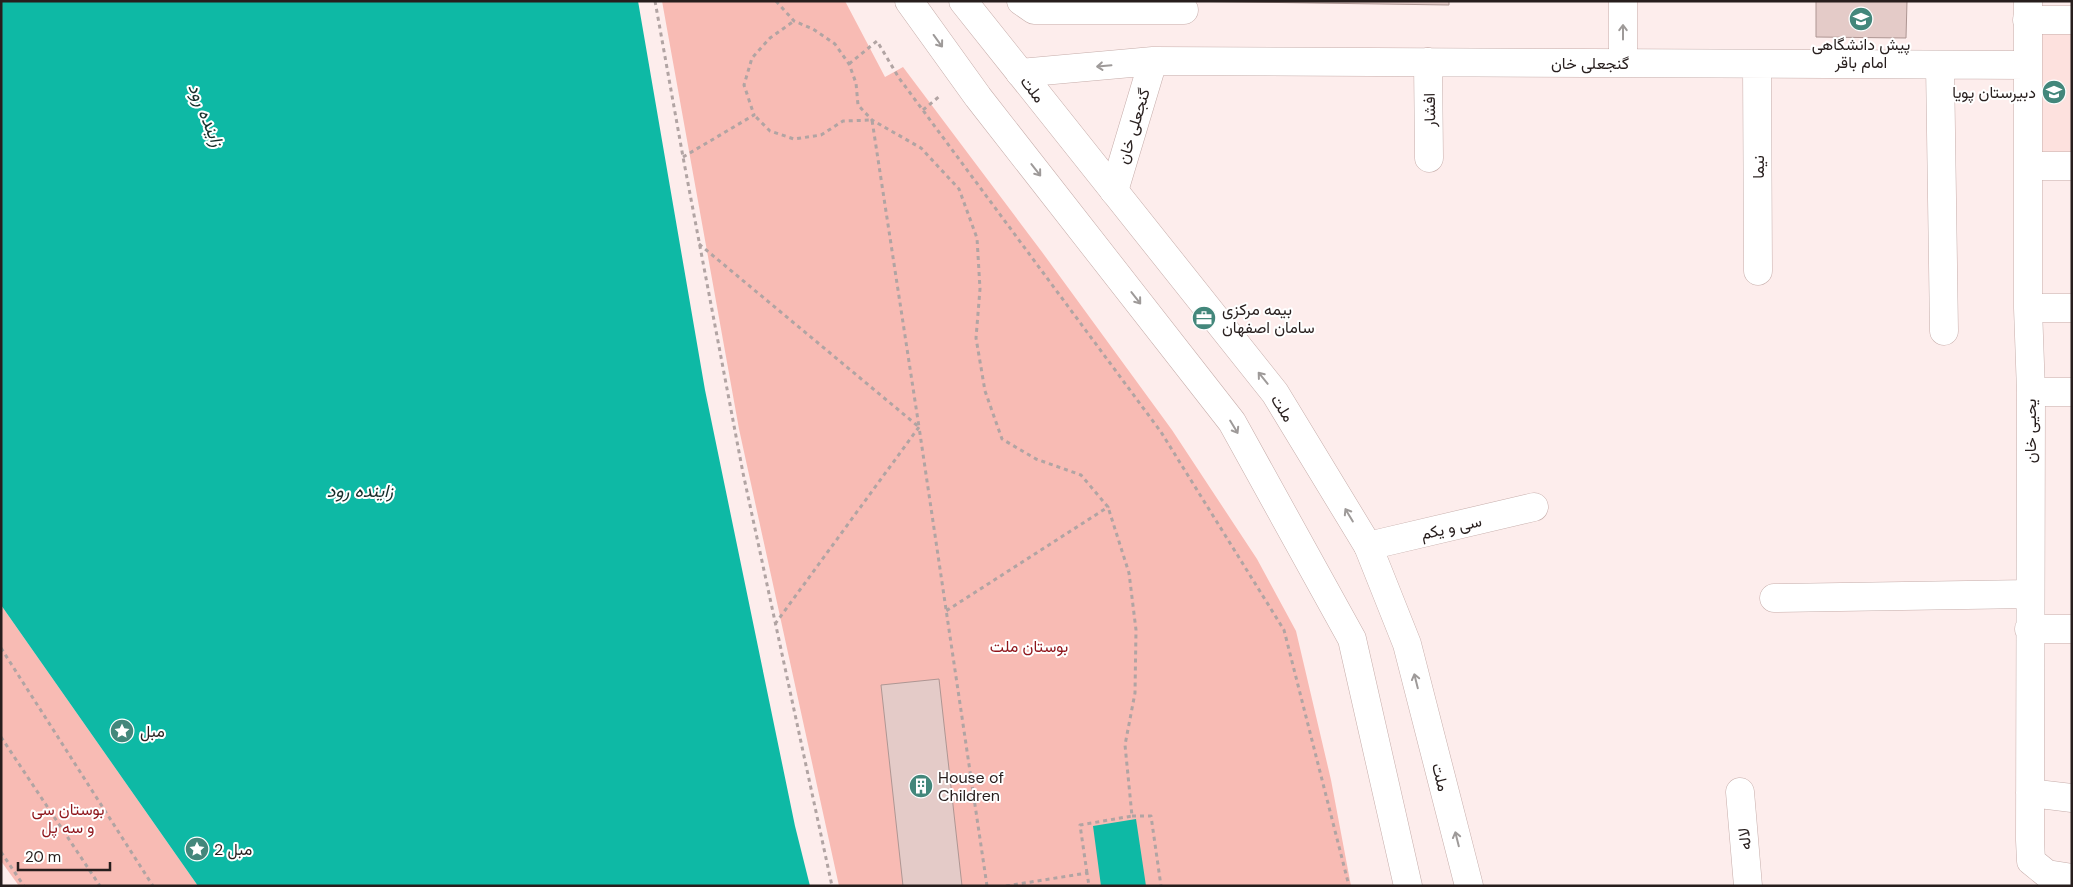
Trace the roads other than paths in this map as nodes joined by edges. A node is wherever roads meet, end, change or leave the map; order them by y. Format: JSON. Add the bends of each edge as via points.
{"nodes":[{"id":1,"x":909,"y":1,"type":"edge"},
{"id":2,"x":963,"y":1,"type":"edge"},
{"id":3,"x":1022,"y":1,"type":"edge"},
{"id":4,"x":1623,"y":1,"type":"edge"},
{"id":5,"x":1184,"y":10,"type":"dead end"},
{"id":6,"x":2027,"y":11,"type":"edge"},
{"id":7,"x":2072,"y":20,"type":"edge"},
{"id":8,"x":1153,"y":61,"type":"junction"},
{"id":9,"x":1428,"y":62,"type":"junction"},
{"id":10,"x":1623,"y":63,"type":"junction"},
{"id":11,"x":1757,"y":64,"type":"junction"},
{"id":12,"x":1940,"y":65,"type":"junction"},
{"id":13,"x":2027,"y":65,"type":"junction"},
{"id":14,"x":1020,"y":73,"type":"junction"},
{"id":15,"x":1429,"y":158,"type":"dead end"},
{"id":16,"x":2028,"y":166,"type":"junction"},
{"id":17,"x":2072,"y":166,"type":"edge"},
{"id":18,"x":1114,"y":191,"type":"junction"},
{"id":19,"x":1758,"y":271,"type":"dead end"},
{"id":20,"x":2028,"y":308,"type":"junction"},
{"id":21,"x":2072,"y":308,"type":"edge"},
{"id":22,"x":1944,"y":330,"type":"dead end"},
{"id":23,"x":2031,"y":392,"type":"junction"},
{"id":24,"x":2072,"y":392,"type":"edge"},
{"id":25,"x":1534,"y":507,"type":"dead end"},
{"id":26,"x":1368,"y":546,"type":"junction"},
{"id":27,"x":2029,"y":594,"type":"junction"},
{"id":28,"x":1774,"y":598,"type":"dead end"},
{"id":29,"x":2029,"y":629,"type":"junction"},
{"id":30,"x":2072,"y":629,"type":"edge"},
{"id":31,"x":1740,"y":792,"type":"dead end"},
{"id":32,"x":2030,"y":793,"type":"junction"},
{"id":33,"x":2072,"y":798,"type":"edge"},
{"id":34,"x":2072,"y":878,"type":"edge"},
{"id":35,"x":1408,"y":886,"type":"edge"},
{"id":36,"x":1469,"y":886,"type":"edge"},
{"id":37,"x":1748,"y":886,"type":"edge"}],
"edges":[{"from":1,"to":35,"type":"street","one_way":true,"via":[[978,97],[1232,422],[1352,639]]},
{"from":2,"to":14,"type":"street","name":"ملت"},
{"from":3,"to":5,"type":"street","via":[[1034,10]]},
{"from":10,"to":4,"type":"street","one_way":true},
{"from":6,"to":7,"type":"street"},
{"from":6,"to":13,"type":"street","name":"یحیی خان"},
{"from":8,"to":9,"type":"street","name":"گنجعلی خان"},
{"from":8,"to":14,"type":"street","name":"گنجعلی خان","one_way":true},
{"from":8,"to":18,"type":"street","name":"گنجعلی خان"},
{"from":9,"to":10,"type":"street","name":"گنجعلی خان"},
{"from":9,"to":15,"type":"street","name":"افشار"},
{"from":10,"to":11,"type":"street","name":"گنجعلی خان"},
{"from":11,"to":12,"type":"street","name":"گنجعلی خان"},
{"from":11,"to":19,"type":"street","name":"نیما"},
{"from":12,"to":13,"type":"street","name":"گنجعلی خان"},
{"from":12,"to":22,"type":"street"},
{"from":13,"to":16,"type":"street","name":"یحیی خان"},
{"from":14,"to":18,"type":"street","name":"ملت"},
{"from":16,"to":17,"type":"street"},
{"from":16,"to":20,"type":"street","name":"یحیی خان"},
{"from":26,"to":18,"type":"street","name":"ملت","one_way":true,"via":[[1275,393]]},
{"from":20,"to":21,"type":"street"},
{"from":20,"to":23,"type":"street","name":"یحیی خان"},
{"from":23,"to":24,"type":"street"},
{"from":23,"to":27,"type":"street","name":"یحیی خان"},
{"from":25,"to":26,"type":"street","name":"سی و یکم"},
{"from":36,"to":26,"type":"street","name":"ملت","one_way":true,"via":[[1407,644]]},
{"from":27,"to":28,"type":"street"},
{"from":27,"to":29,"type":"street","name":"یحیی خان"},
{"from":29,"to":30,"type":"street"},
{"from":29,"to":32,"type":"street","name":"یحیی خان"},
{"from":31,"to":37,"type":"street","name":"لاله"},
{"from":32,"to":33,"type":"street"},
{"from":32,"to":34,"type":"street","name":"یحیی خان","via":[[2031,860],[2047,874]]}]}
